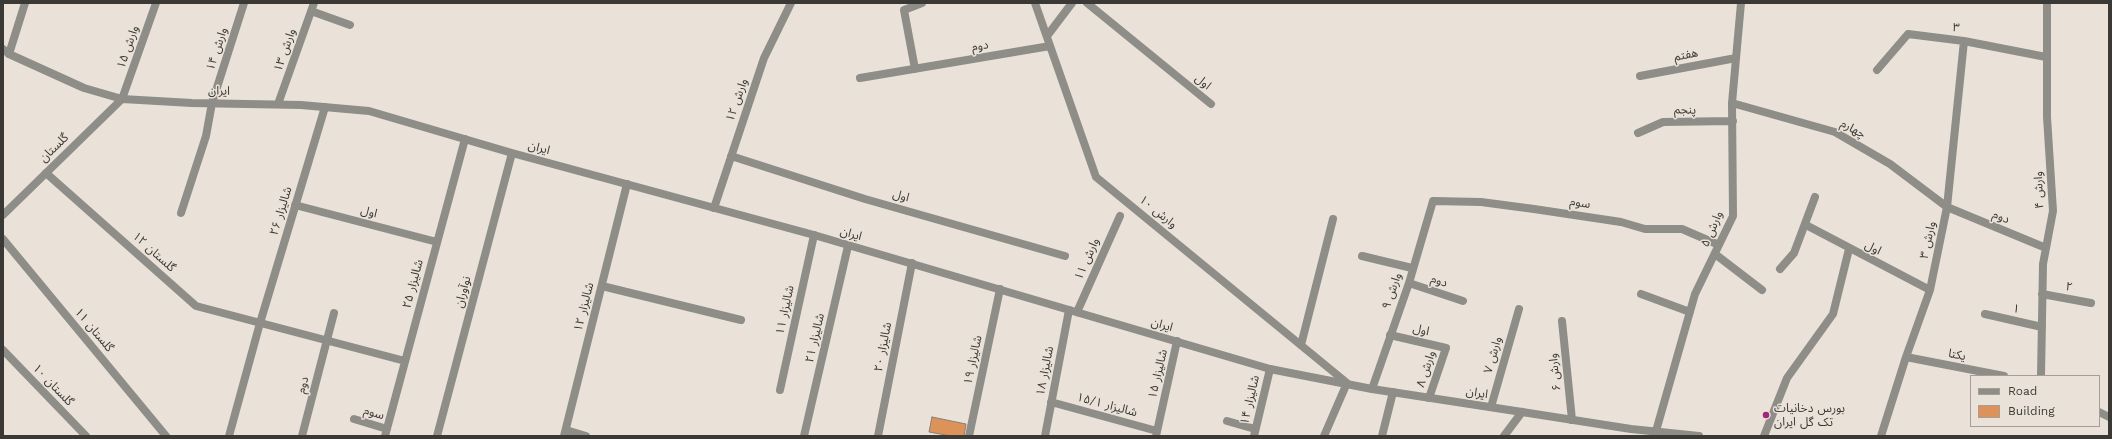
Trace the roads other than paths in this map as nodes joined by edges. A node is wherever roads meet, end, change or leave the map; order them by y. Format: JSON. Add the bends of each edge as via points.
{"nodes":[{"id":1,"x":25,"y":3,"type":"edge"},
{"id":2,"x":156,"y":3,"type":"edge"},
{"id":3,"x":244,"y":3,"type":"edge"},
{"id":4,"x":314,"y":3,"type":"edge"},
{"id":5,"x":791,"y":3,"type":"edge"},
{"id":6,"x":922,"y":3,"type":"edge"},
{"id":7,"x":1035,"y":3,"type":"edge"},
{"id":8,"x":1072,"y":3,"type":"edge"},
{"id":9,"x":1087,"y":3,"type":"edge"},
{"id":10,"x":1741,"y":3,"type":"edge"},
{"id":11,"x":2047,"y":3,"type":"edge"},
{"id":12,"x":311,"y":11,"type":"junction"},
{"id":13,"x":350,"y":25,"type":"dead end"},
{"id":14,"x":1046,"y":36,"type":"junction"},
{"id":15,"x":1964,"y":41,"type":"junction"},
{"id":16,"x":1050,"y":46,"type":"junction"},
{"id":17,"x":6,"y":52,"type":"edge"},
{"id":18,"x":2046,"y":57,"type":"junction"},
{"id":19,"x":1736,"y":58,"type":"junction"},
{"id":20,"x":915,"y":69,"type":"junction"},
{"id":21,"x":1877,"y":70,"type":"dead end"},
{"id":22,"x":1640,"y":76,"type":"dead end"},
{"id":23,"x":860,"y":78,"type":"dead end"},
{"id":24,"x":122,"y":99,"type":"junction"},
{"id":25,"x":212,"y":103,"type":"junction"},
{"id":26,"x":1732,"y":103,"type":"junction"},
{"id":27,"x":278,"y":104,"type":"junction"},
{"id":28,"x":1211,"y":104,"type":"dead end"},
{"id":29,"x":325,"y":107,"type":"junction"},
{"id":30,"x":1733,"y":121,"type":"junction"},
{"id":31,"x":1638,"y":133,"type":"dead end"},
{"id":32,"x":465,"y":138,"type":"junction"},
{"id":33,"x":512,"y":153,"type":"junction"},
{"id":34,"x":731,"y":156,"type":"junction"},
{"id":35,"x":46,"y":173,"type":"junction"},
{"id":36,"x":628,"y":184,"type":"junction"},
{"id":37,"x":1815,"y":196,"type":"dead end"},
{"id":38,"x":1433,"y":201,"type":"joint"},
{"id":39,"x":295,"y":205,"type":"junction"},
{"id":40,"x":1947,"y":207,"type":"junction"},
{"id":41,"x":714,"y":208,"type":"junction"},
{"id":42,"x":181,"y":213,"type":"dead end"},
{"id":43,"x":3,"y":214,"type":"edge"},
{"id":44,"x":1120,"y":216,"type":"dead end"},
{"id":45,"x":1333,"y":219,"type":"dead end"},
{"id":46,"x":1806,"y":225,"type":"junction"},
{"id":47,"x":814,"y":235,"type":"junction"},
{"id":48,"x":3,"y":239,"type":"edge"},
{"id":49,"x":437,"y":242,"type":"junction"},
{"id":50,"x":1719,"y":245,"type":"junction"},
{"id":51,"x":848,"y":246,"type":"junction"},
{"id":52,"x":2046,"y":248,"type":"junction"},
{"id":53,"x":1849,"y":249,"type":"junction"},
{"id":54,"x":1715,"y":254,"type":"junction"},
{"id":55,"x":1065,"y":256,"type":"dead end"},
{"id":56,"x":1362,"y":256,"type":"dead end"},
{"id":57,"x":912,"y":263,"type":"junction"},
{"id":58,"x":1412,"y":268,"type":"junction"},
{"id":59,"x":1780,"y":269,"type":"dead end"},
{"id":60,"x":1408,"y":283,"type":"junction"},
{"id":61,"x":602,"y":286,"type":"junction"},
{"id":62,"x":1000,"y":290,"type":"junction"},
{"id":63,"x":1762,"y":290,"type":"dead end"},
{"id":64,"x":1930,"y":290,"type":"junction"},
{"id":65,"x":1641,"y":294,"type":"dead end"},
{"id":66,"x":2042,"y":294,"type":"junction"},
{"id":67,"x":1463,"y":301,"type":"dead end"},
{"id":68,"x":2091,"y":304,"type":"dead end"},
{"id":69,"x":1519,"y":309,"type":"dead end"},
{"id":70,"x":1073,"y":311,"type":"junction"},
{"id":71,"x":1690,"y":312,"type":"junction"},
{"id":72,"x":334,"y":313,"type":"dead end"},
{"id":73,"x":1985,"y":314,"type":"dead end"},
{"id":74,"x":741,"y":320,"type":"dead end"},
{"id":75,"x":1562,"y":321,"type":"dead end"},
{"id":76,"x":260,"y":323,"type":"junction"},
{"id":77,"x":2042,"y":327,"type":"junction"},
{"id":78,"x":1390,"y":335,"type":"junction"},
{"id":79,"x":327,"y":341,"type":"junction"},
{"id":80,"x":1177,"y":341,"type":"junction"},
{"id":81,"x":1301,"y":345,"type":"junction"},
{"id":82,"x":1446,"y":348,"type":"joint"},
{"id":83,"x":3,"y":350,"type":"edge"},
{"id":84,"x":1906,"y":357,"type":"junction"},
{"id":85,"x":405,"y":361,"type":"junction"},
{"id":86,"x":1270,"y":369,"type":"junction"},
{"id":87,"x":1999,"y":375,"type":"edge"},
{"id":88,"x":2041,"y":375,"type":"edge"},
{"id":89,"x":1347,"y":383,"type":"junction"},
{"id":90,"x":1372,"y":389,"type":"junction"},
{"id":91,"x":780,"y":390,"type":"dead end"},
{"id":92,"x":1393,"y":392,"type":"junction"},
{"id":93,"x":1429,"y":398,"type":"junction"},
{"id":94,"x":1051,"y":402,"type":"junction"},
{"id":95,"x":1491,"y":407,"type":"junction"},
{"id":96,"x":1522,"y":412,"type":"junction"},
{"id":97,"x":2100,"y":412,"type":"edge"},
{"id":98,"x":2109,"y":417,"type":"edge"},
{"id":99,"x":354,"y":419,"type":"dead end"},
{"id":100,"x":1572,"y":420,"type":"junction"},
{"id":101,"x":1227,"y":421,"type":"dead end"},
{"id":102,"x":1656,"y":431,"type":"junction"},
{"id":103,"x":386,"y":432,"type":"edge"},
{"id":104,"x":565,"y":433,"type":"edge"},
{"id":105,"x":1254,"y":433,"type":"edge"},
{"id":106,"x":1157,"y":434,"type":"edge"},
{"id":107,"x":231,"y":435,"type":"edge"},
{"id":108,"x":86,"y":436,"type":"edge"},
{"id":109,"x":166,"y":436,"type":"edge"},
{"id":110,"x":302,"y":436,"type":"edge"},
{"id":111,"x":437,"y":436,"type":"edge"},
{"id":112,"x":586,"y":436,"type":"edge"},
{"id":113,"x":804,"y":436,"type":"edge"},
{"id":114,"x":878,"y":436,"type":"edge"},
{"id":115,"x":969,"y":436,"type":"edge"},
{"id":116,"x":1045,"y":436,"type":"edge"},
{"id":117,"x":1324,"y":436,"type":"edge"},
{"id":118,"x":1382,"y":436,"type":"edge"},
{"id":119,"x":1504,"y":436,"type":"edge"},
{"id":120,"x":1699,"y":436,"type":"edge"},
{"id":121,"x":1764,"y":436,"type":"edge"},
{"id":122,"x":1881,"y":436,"type":"edge"}],
"edges":[{"from":1,"to":17,"type":"street"},
{"from":2,"to":24,"type":"street","name":"وارش ۱۵"},
{"from":3,"to":25,"type":"street","name":"وارش ۱۴"},
{"from":4,"to":12,"type":"street","name":"وارش ۱۳"},
{"from":5,"to":34,"type":"street","name":"وارش ۱۲","via":[[764,58]]},
{"from":6,"to":20,"type":"street","via":[[904,10]]},
{"from":7,"to":14,"type":"street","name":"وارش ۱۰"},
{"from":8,"to":14,"type":"street"},
{"from":9,"to":28,"type":"street","name":"اول"},
{"from":10,"to":19,"type":"street","name":"وارش ۵"},
{"from":11,"to":18,"type":"street","name":"وارش ۴"},
{"from":12,"to":13,"type":"street"},
{"from":12,"to":27,"type":"street","name":"وارش ۱۳"},
{"from":14,"to":16,"type":"street","name":"وارش ۱۰"},
{"from":15,"to":18,"type":"street","name":"۳"},
{"from":15,"to":21,"type":"street","name":"۳","via":[[1908,34]]},
{"from":15,"to":40,"type":"street","name":"وارش ۳"},
{"from":16,"to":20,"type":"street","name":"دوم"},
{"from":16,"to":81,"type":"street","name":"وارش ۱۰","via":[[1096,178]]},
{"from":17,"to":24,"type":"street","name":"ایران","via":[[84,88]]},
{"from":18,"to":52,"type":"street","name":"وارش ۴","via":[[2053,211]]},
{"from":19,"to":22,"type":"street","name":"هفتم"},
{"from":19,"to":26,"type":"street","name":"وارش ۵"},
{"from":20,"to":23,"type":"street","name":"دوم"},
{"from":24,"to":25,"type":"street","name":"ایران"},
{"from":24,"to":35,"type":"street","name":"گلستان"},
{"from":25,"to":27,"type":"street","name":"ایران"},
{"from":25,"to":42,"type":"street","name":"وارش ۱۴","via":[[206,136]]},
{"from":26,"to":30,"type":"street","name":"وارش ۵"},
{"from":26,"to":40,"type":"street","name":"چهارم","via":[[1835,132],[1890,164]]},
{"from":27,"to":29,"type":"street","name":"ایران"},
{"from":29,"to":32,"type":"street","name":"ایران","via":[[369,112]]},
{"from":29,"to":39,"type":"street","name":"شالیزار ۲۶"},
{"from":30,"to":31,"type":"street","name":"پنجم","via":[[1663,122]]},
{"from":30,"to":50,"type":"street","name":"وارش ۵","via":[[1733,216]]},
{"from":32,"to":33,"type":"street","name":"ایران"},
{"from":32,"to":49,"type":"street","name":"شالیزار ۲۵"},
{"from":33,"to":36,"type":"street","name":"ایران"},
{"from":33,"to":111,"type":"street","name":"نوآوران"},
{"from":34,"to":41,"type":"street","name":"وارش ۱۲"},
{"from":34,"to":55,"type":"street","name":"اول"},
{"from":35,"to":43,"type":"street","name":"گلستان"},
{"from":35,"to":76,"type":"street","name":"گلستان ۱۲","via":[[196,306]]},
{"from":36,"to":41,"type":"street","name":"ایران"},
{"from":36,"to":61,"type":"street","name":"شالیزار ۱۲"},
{"from":37,"to":46,"type":"street"},
{"from":38,"to":50,"type":"street","name":"سوم","via":[[1481,202],[1621,222],[1645,229],[1682,229]]},
{"from":38,"to":58,"type":"street","name":"وارش ۹"},
{"from":39,"to":49,"type":"street","name":"اول"},
{"from":39,"to":76,"type":"street","name":"شالیزار ۲۶"},
{"from":40,"to":52,"type":"street","name":"دوم"},
{"from":40,"to":64,"type":"street","name":"وارش ۳"},
{"from":41,"to":47,"type":"street","name":"ایران"},
{"from":44,"to":70,"type":"street","name":"وارش ۱۱"},
{"from":45,"to":81,"type":"street"},
{"from":46,"to":53,"type":"street","name":"اول"},
{"from":46,"to":59,"type":"street","via":[[1794,253]]},
{"from":47,"to":51,"type":"street","name":"ایران"},
{"from":47,"to":91,"type":"street","name":"شالیزار ۱۱"},
{"from":48,"to":109,"type":"street","name":"گلستان ۱۱"},
{"from":49,"to":85,"type":"street","name":"شالیزار ۲۵"},
{"from":50,"to":54,"type":"street","name":"وارش ۵"},
{"from":51,"to":57,"type":"street","name":"ایران"},
{"from":51,"to":113,"type":"street","name":"شالیزار ۲۱"},
{"from":52,"to":66,"type":"street","name":"وارش ۴"},
{"from":53,"to":64,"type":"street","name":"اول"},
{"from":53,"to":121,"type":"street","via":[[1833,314],[1787,378]]},
{"from":54,"to":63,"type":"street"},
{"from":54,"to":71,"type":"street","name":"وارش ۵"},
{"from":56,"to":58,"type":"street"},
{"from":57,"to":62,"type":"street","name":"ایران"},
{"from":57,"to":114,"type":"street","name":"شالیزار ۲۰"},
{"from":58,"to":60,"type":"street","name":"وارش ۹"},
{"from":60,"to":67,"type":"street","name":"دوم"},
{"from":60,"to":78,"type":"street","name":"وارش ۹"},
{"from":61,"to":74,"type":"street"},
{"from":61,"to":104,"type":"street","name":"شالیزار ۱۲"},
{"from":62,"to":70,"type":"street","name":"ایران"},
{"from":62,"to":115,"type":"street","name":"شالیزار ۱۹"},
{"from":64,"to":84,"type":"street","name":"وارش ۳"},
{"from":65,"to":71,"type":"street"},
{"from":66,"to":68,"type":"street","name":"۲"},
{"from":66,"to":77,"type":"street","name":"وارش ۴"},
{"from":69,"to":95,"type":"street","name":"وارش ۷"},
{"from":70,"to":80,"type":"street","name":"ایران"},
{"from":70,"to":94,"type":"street","name":"شالیزار ۱۸"},
{"from":71,"to":102,"type":"street","name":"وارش ۵"},
{"from":72,"to":79,"type":"street"},
{"from":73,"to":77,"type":"street","name":"۱"},
{"from":75,"to":100,"type":"street","name":"وارش ۶"},
{"from":76,"to":79,"type":"street"},
{"from":76,"to":107,"type":"street","name":"شالیزار ۲۶"},
{"from":77,"to":88,"type":"street","name":"وارش ۴"},
{"from":78,"to":82,"type":"street","name":"اول"},
{"from":78,"to":90,"type":"street","name":"وارش ۹"},
{"from":79,"to":85,"type":"street"},
{"from":79,"to":110,"type":"street","name":"دوم"},
{"from":80,"to":86,"type":"street","name":"ایران"},
{"from":80,"to":106,"type":"street","name":"شالیزار ۱۵"},
{"from":81,"to":89,"type":"street","name":"وارش ۱۰"},
{"from":82,"to":93,"type":"street","name":"وارش ۸"},
{"from":83,"to":108,"type":"street","name":"گلستان ۱۰"},
{"from":84,"to":87,"type":"street","name":"يکتا"},
{"from":84,"to":122,"type":"street","name":"وارش ۳"},
{"from":85,"to":103,"type":"street","name":"شالیزار ۲۵"},
{"from":86,"to":89,"type":"street","name":"ایران"},
{"from":86,"to":105,"type":"street","name":"شالیزار ۱۴"},
{"from":89,"to":90,"type":"street","name":"ایران"},
{"from":89,"to":117,"type":"street"},
{"from":90,"to":92,"type":"street","name":"ایران"},
{"from":92,"to":93,"type":"street","name":"ایران"},
{"from":92,"to":118,"type":"street"},
{"from":93,"to":95,"type":"street","name":"ایران"},
{"from":94,"to":106,"type":"street","name":"شالیزار ۱۵/۱"},
{"from":94,"to":116,"type":"street","name":"شالیزار ۱۸"},
{"from":95,"to":96,"type":"street","name":"ایران"},
{"from":96,"to":100,"type":"street","name":"ایران"},
{"from":96,"to":119,"type":"street"},
{"from":97,"to":98,"type":"street"},
{"from":99,"to":103,"type":"street","name":"سوم"},
{"from":100,"to":102,"type":"street","name":"ایران"},
{"from":101,"to":105,"type":"street"},
{"from":102,"to":120,"type":"street","name":"ایران"},
{"from":104,"to":112,"type":"street"}]}
